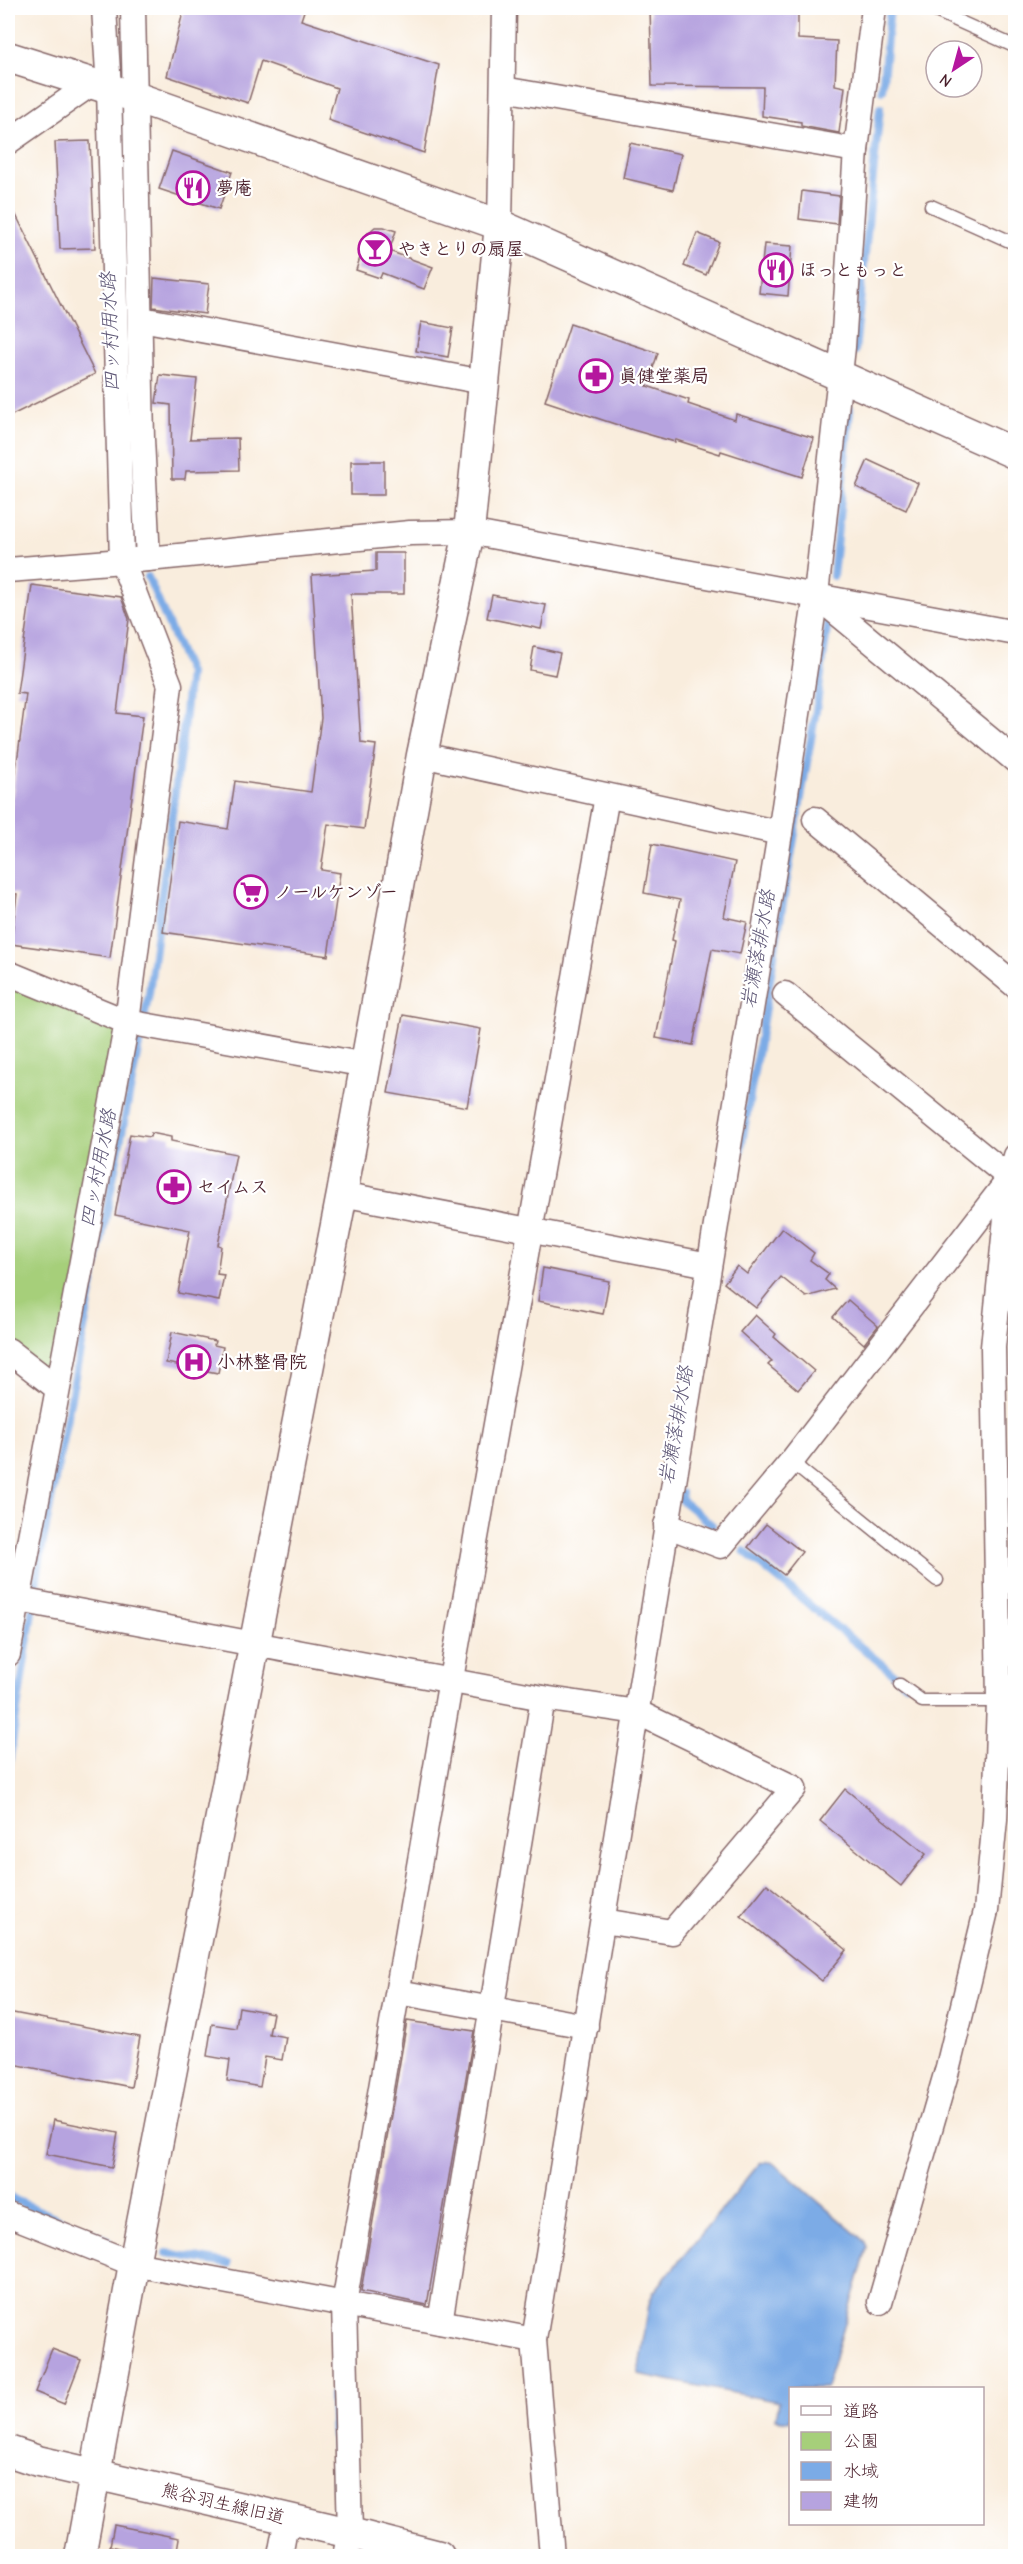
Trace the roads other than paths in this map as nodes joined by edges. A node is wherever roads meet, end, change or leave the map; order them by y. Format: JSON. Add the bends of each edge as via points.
{"nodes":[{"id":1,"x":104,"y":8,"type":"edge"},
{"id":2,"x":133,"y":8,"type":"edge"},
{"id":3,"x":504,"y":8,"type":"edge"},
{"id":4,"x":874,"y":8,"type":"edge"},
{"id":5,"x":929,"y":8,"type":"edge"},
{"id":6,"x":1016,"y":47,"type":"edge"},
{"id":7,"x":8,"y":57,"type":"edge"},
{"id":8,"x":503,"y":89,"type":"junction"},
{"id":9,"x":111,"y":90,"type":"junction"},
{"id":10,"x":8,"y":142,"type":"edge"},
{"id":11,"x":856,"y":150,"type":"junction"},
{"id":12,"x":931,"y":206,"type":"dead end"},
{"id":13,"x":500,"y":225,"type":"junction"},
{"id":14,"x":1016,"y":244,"type":"edge"},
{"id":15,"x":141,"y":319,"type":"junction"},
{"id":16,"x":840,"y":376,"type":"junction"},
{"id":17,"x":484,"y":382,"type":"junction"},
{"id":18,"x":1016,"y":454,"type":"edge"},
{"id":19,"x":469,"y":532,"type":"junction"},
{"id":20,"x":148,"y":559,"type":"junction"},
{"id":21,"x":122,"y":561,"type":"junction"},
{"id":22,"x":8,"y":570,"type":"edge"},
{"id":23,"x":816,"y":596,"type":"junction"},
{"id":24,"x":1016,"y":633,"type":"edge"},
{"id":25,"x":422,"y":755,"type":"junction"},
{"id":26,"x":1016,"y":761,"type":"edge"},
{"id":27,"x":607,"y":796,"type":"junction"},
{"id":28,"x":815,"y":819,"type":"dead end"},
{"id":29,"x":780,"y":834,"type":"junction"},
{"id":30,"x":8,"y":973,"type":"edge"},
{"id":31,"x":1016,"y":986,"type":"edge"},
{"id":32,"x":785,"y":994,"type":"dead end"},
{"id":33,"x":127,"y":1022,"type":"junction"},
{"id":34,"x":366,"y":1065,"type":"junction"},
{"id":35,"x":1014,"y":1172,"type":"edge"},
{"id":36,"x":342,"y":1194,"type":"junction"},
{"id":37,"x":530,"y":1231,"type":"junction"},
{"id":38,"x":709,"y":1265,"type":"junction"},
{"id":39,"x":8,"y":1350,"type":"edge"},
{"id":40,"x":57,"y":1388,"type":"junction"},
{"id":41,"x":791,"y":1462,"type":"junction"},
{"id":42,"x":666,"y":1525,"type":"junction"},
{"id":43,"x":937,"y":1580,"type":"dead end"},
{"id":44,"x":13,"y":1596,"type":"edge"},
{"id":45,"x":254,"y":1644,"type":"junction"},
{"id":46,"x":8,"y":1654,"type":"edge"},
{"id":47,"x":450,"y":1679,"type":"junction"},
{"id":48,"x":900,"y":1685,"type":"dead end"},
{"id":49,"x":543,"y":1698,"type":"junction"},
{"id":50,"x":999,"y":1701,"type":"junction"},
{"id":51,"x":637,"y":1712,"type":"junction"},
{"id":52,"x":603,"y":1921,"type":"junction"},
{"id":53,"x":398,"y":1992,"type":"junction"},
{"id":54,"x":491,"y":2010,"type":"junction"},
{"id":55,"x":585,"y":2026,"type":"junction"},
{"id":56,"x":8,"y":2214,"type":"edge"},
{"id":57,"x":134,"y":2264,"type":"junction"},
{"id":58,"x":880,"y":2302,"type":"dead end"},
{"id":59,"x":344,"y":2304,"type":"junction"},
{"id":60,"x":440,"y":2322,"type":"junction"},
{"id":61,"x":534,"y":2340,"type":"junction"},
{"id":62,"x":8,"y":2451,"type":"edge"},
{"id":63,"x":95,"y":2475,"type":"junction"},
{"id":64,"x":287,"y":2518,"type":"junction"},
{"id":65,"x":349,"y":2545,"type":"edge"},
{"id":66,"x":80,"y":2556,"type":"edge"},
{"id":67,"x":279,"y":2556,"type":"edge"},
{"id":68,"x":439,"y":2556,"type":"edge"},
{"id":69,"x":552,"y":2556,"type":"edge"}],
"edges":[{"from":1,"to":9,"type":"street"},
{"from":2,"to":9,"type":"street"},
{"from":3,"to":8,"type":"street"},
{"from":4,"to":11,"type":"street"},
{"from":5,"to":6,"type":"lane"},
{"from":7,"to":9,"type":"street"},
{"from":8,"to":11,"type":"street"},
{"from":8,"to":13,"type":"street"},
{"from":9,"to":10,"type":"street"},
{"from":9,"to":13,"type":"street"},
{"from":9,"to":15,"type":"street"},
{"from":9,"to":21,"type":"street"},
{"from":11,"to":16,"type":"street"},
{"from":12,"to":14,"type":"lane"},
{"from":13,"to":16,"type":"street"},
{"from":13,"to":17,"type":"street"},
{"from":15,"to":17,"type":"street"},
{"from":15,"to":20,"type":"street"},
{"from":16,"to":18,"type":"street"},
{"from":16,"to":23,"type":"street"},
{"from":17,"to":19,"type":"street"},
{"from":19,"to":20,"type":"street","via":[[411,533]]},
{"from":19,"to":23,"type":"street"},
{"from":19,"to":25,"type":"street"},
{"from":20,"to":21,"type":"street"},
{"from":21,"to":22,"type":"street"},
{"from":21,"to":33,"type":"street","via":[[170,686]]},
{"from":23,"to":24,"type":"street"},
{"from":23,"to":26,"type":"street"},
{"from":23,"to":29,"type":"street"},
{"from":25,"to":27,"type":"street"},
{"from":25,"to":34,"type":"street"},
{"from":27,"to":29,"type":"street"},
{"from":27,"to":37,"type":"street"},
{"from":28,"to":31,"type":"street"},
{"from":29,"to":38,"type":"street"},
{"from":30,"to":33,"type":"street"},
{"from":32,"to":35,"type":"street"},
{"from":33,"to":34,"type":"street"},
{"from":33,"to":40,"type":"street"},
{"from":34,"to":36,"type":"street"},
{"from":35,"to":41,"type":"street"},
{"from":35,"to":50,"type":"street","via":[[993,1347]]},
{"from":36,"to":37,"type":"street"},
{"from":36,"to":45,"type":"street"},
{"from":37,"to":38,"type":"street"},
{"from":37,"to":47,"type":"street"},
{"from":38,"to":42,"type":"street"},
{"from":39,"to":40,"type":"street"},
{"from":40,"to":44,"type":"street"},
{"from":41,"to":42,"type":"street","via":[[721,1546]]},
{"from":41,"to":43,"type":"lane"},
{"from":42,"to":51,"type":"street"},
{"from":44,"to":45,"type":"street"},
{"from":44,"to":46,"type":"street"},
{"from":45,"to":47,"type":"street"},
{"from":45,"to":57,"type":"street"},
{"from":47,"to":49,"type":"street"},
{"from":47,"to":53,"type":"street"},
{"from":48,"to":50,"type":"lane","via":[[922,1701]]},
{"from":49,"to":51,"type":"street"},
{"from":49,"to":54,"type":"street"},
{"from":50,"to":58,"type":"street","via":[[995,1819],[986,1911],[948,2067]]},
{"from":51,"to":52,"type":"street"},
{"from":51,"to":52,"type":"street","via":[[794,1788],[672,1932]]},
{"from":52,"to":55,"type":"street"},
{"from":53,"to":54,"type":"street"},
{"from":53,"to":59,"type":"street"},
{"from":54,"to":55,"type":"street"},
{"from":54,"to":60,"type":"street"},
{"from":55,"to":61,"type":"street"},
{"from":56,"to":57,"type":"street"},
{"from":57,"to":59,"type":"street"},
{"from":57,"to":63,"type":"street"},
{"from":59,"to":60,"type":"street"},
{"from":59,"to":65,"type":"street"},
{"from":60,"to":61,"type":"street"},
{"from":61,"to":69,"type":"street"},
{"from":62,"to":63,"type":"street","name":"熊谷羽生線旧道"},
{"from":63,"to":64,"type":"street","name":"熊谷羽生線旧道"},
{"from":63,"to":66,"type":"street"},
{"from":64,"to":65,"type":"street","name":"熊谷羽生線旧道"},
{"from":64,"to":67,"type":"street"},
{"from":65,"to":68,"type":"street","name":"熊谷羽生線旧道"}]}
